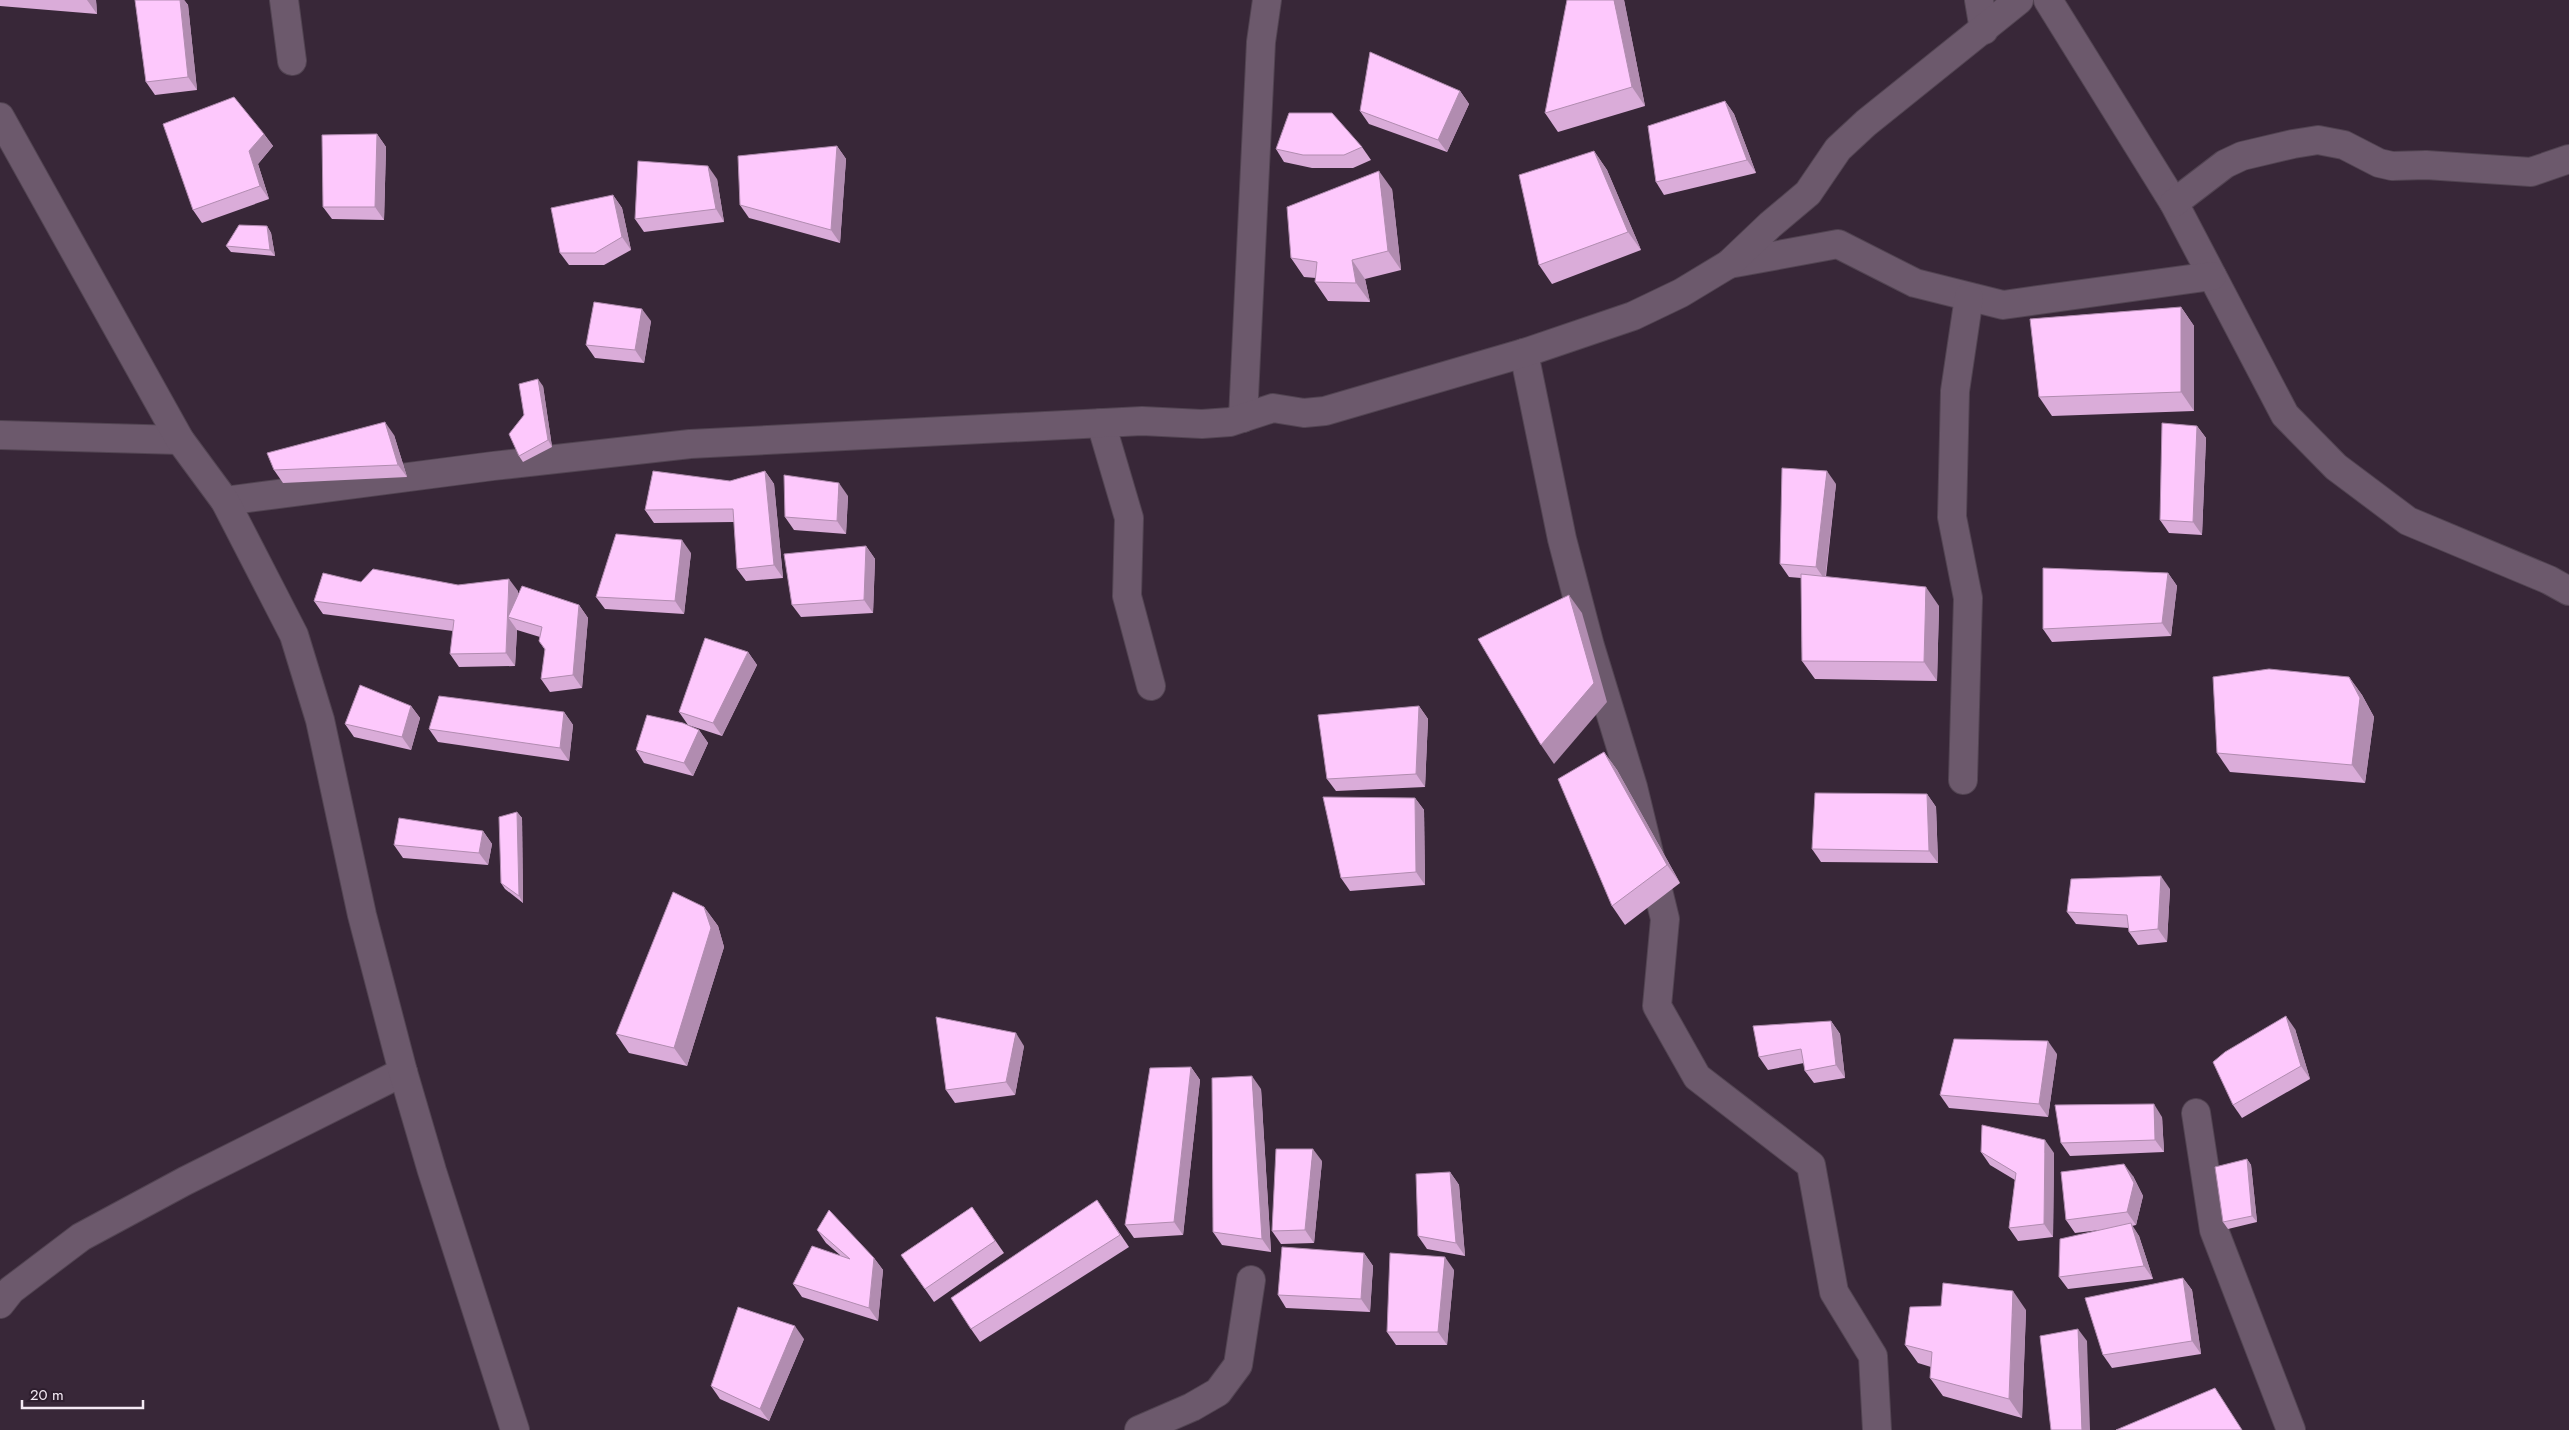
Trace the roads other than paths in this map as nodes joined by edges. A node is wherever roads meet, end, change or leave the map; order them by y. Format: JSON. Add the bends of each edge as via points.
{"nodes":[{"id":1,"x":284,"y":0,"type":"edge"},
{"id":2,"x":1267,"y":0,"type":"edge"},
{"id":3,"x":1979,"y":0,"type":"edge"},
{"id":4,"x":2019,"y":0,"type":"edge"},
{"id":5,"x":2048,"y":0,"type":"edge"},
{"id":6,"x":1984,"y":30,"type":"junction"},
{"id":7,"x":292,"y":61,"type":"dead end"},
{"id":8,"x":0,"y":116,"type":"edge"},
{"id":9,"x":2569,"y":160,"type":"edge"},
{"id":10,"x":2174,"y":203,"type":"junction"},
{"id":11,"x":1729,"y":264,"type":"junction"},
{"id":12,"x":2212,"y":276,"type":"junction"},
{"id":13,"x":1969,"y":296,"type":"junction"},
{"id":14,"x":1524,"y":353,"type":"junction"},
{"id":15,"x":1243,"y":418,"type":"junction"},
{"id":16,"x":1101,"y":423,"type":"junction"},
{"id":17,"x":0,"y":435,"type":"edge"},
{"id":18,"x":180,"y":440,"type":"junction"},
{"id":19,"x":224,"y":501,"type":"junction"},
{"id":20,"x":2569,"y":591,"type":"edge"},
{"id":21,"x":1151,"y":686,"type":"dead end"},
{"id":22,"x":1963,"y":780,"type":"dead end"},
{"id":23,"x":403,"y":1072,"type":"junction"},
{"id":24,"x":2196,"y":1112,"type":"dead end"},
{"id":25,"x":1252,"y":1280,"type":"dead end"},
{"id":26,"x":0,"y":1304,"type":"edge"},
{"id":27,"x":515,"y":1430,"type":"edge"},
{"id":28,"x":1139,"y":1430,"type":"edge"},
{"id":29,"x":1877,"y":1430,"type":"edge"},
{"id":30,"x":2291,"y":1430,"type":"edge"}],
"edges":[{"from":1,"to":7,"type":"street"},
{"from":2,"to":15,"type":"street","via":[[1261,42]]},
{"from":3,"to":6,"type":"street"},
{"from":4,"to":6,"type":"street"},
{"from":5,"to":10,"type":"street"},
{"from":6,"to":11,"type":"street","via":[[1866,123],[1838,149],[1808,193]]},
{"from":8,"to":18,"type":"street"},
{"from":9,"to":10,"type":"street","via":[[2531,172],[2392,166],[2344,145],[2318,140],[2242,156],[2225,164]]},
{"from":10,"to":12,"type":"street"},
{"from":11,"to":13,"type":"street","via":[[1838,244],[1915,283]]},
{"from":11,"to":14,"type":"street","via":[[1681,293],[1633,316]]},
{"from":12,"to":13,"type":"street","via":[[2003,305]]},
{"from":12,"to":20,"type":"street","via":[[2285,415],[2336,467],[2408,521],[2550,580]]},
{"from":13,"to":22,"type":"street","via":[[1955,391],[1952,517],[1968,598]]},
{"from":14,"to":15,"type":"street","via":[[1325,411],[1304,413],[1272,408]]},
{"from":14,"to":29,"type":"street","via":[[1562,539],[1590,646],[1633,787],[1665,919],[1657,1006],[1697,1077],[1810,1165],[1834,1292],[1873,1356]]},
{"from":15,"to":16,"type":"street","via":[[1202,424]]},
{"from":16,"to":19,"type":"street","via":[[690,444]]},
{"from":16,"to":21,"type":"street","via":[[1129,518],[1127,596]]},
{"from":17,"to":18,"type":"street"},
{"from":18,"to":19,"type":"street"},
{"from":19,"to":23,"type":"street","via":[[294,635],[320,720],[362,915]]},
{"from":23,"to":26,"type":"street","via":[[81,1237],[11,1290]]},
{"from":23,"to":27,"type":"street"},
{"from":24,"to":30,"type":"street","via":[[2214,1230]]},
{"from":25,"to":28,"type":"street","via":[[1238,1365],[1218,1392]]}]}
